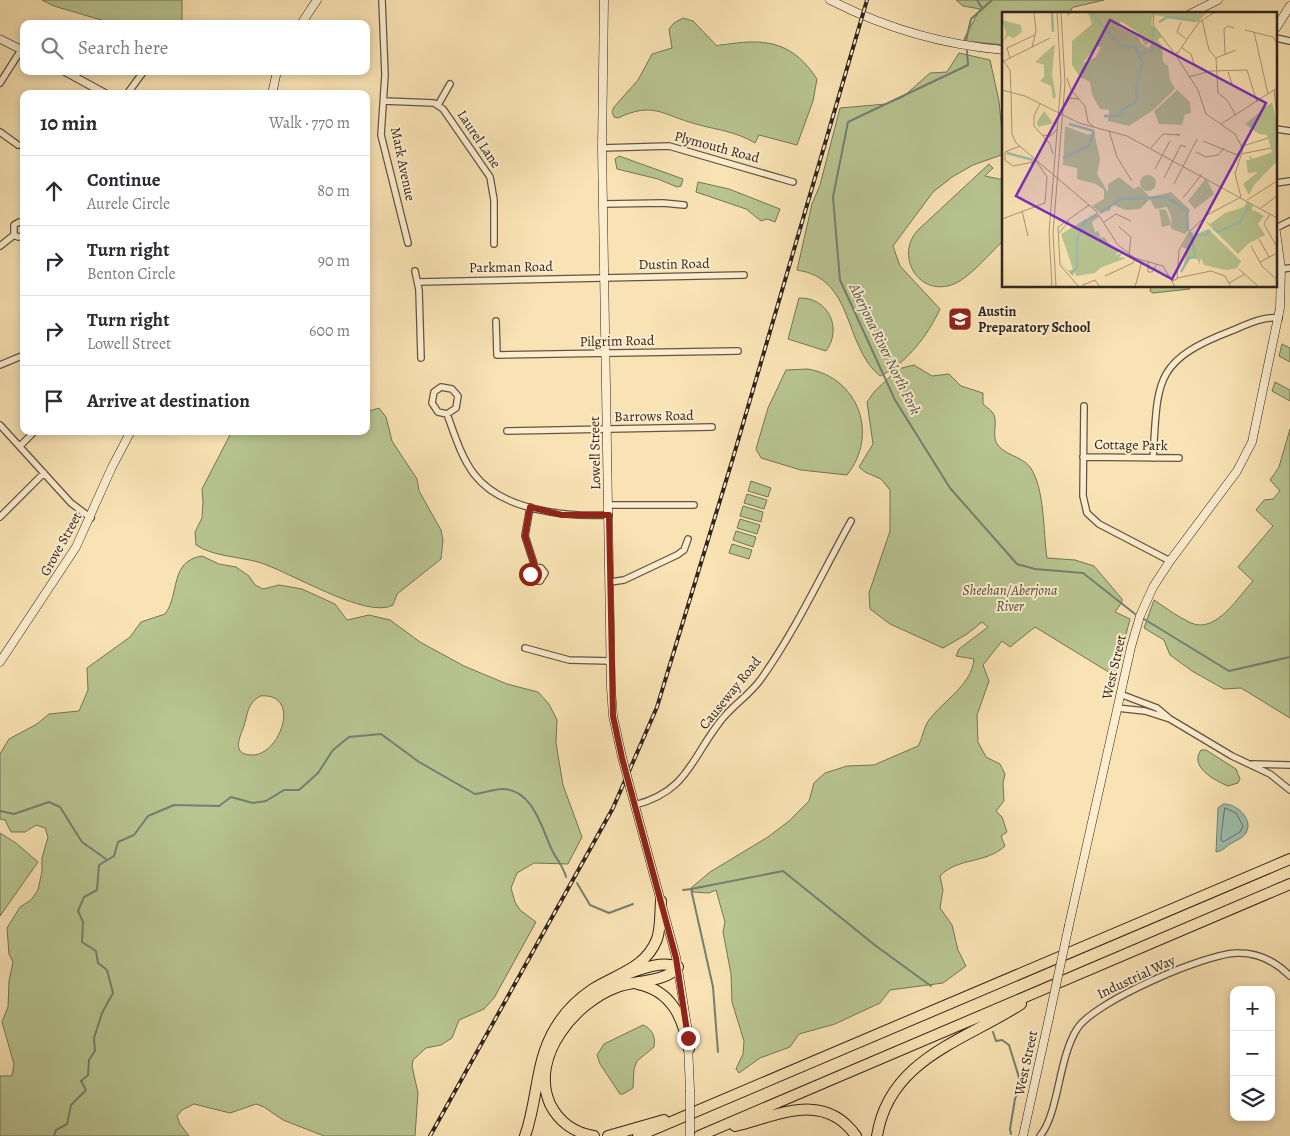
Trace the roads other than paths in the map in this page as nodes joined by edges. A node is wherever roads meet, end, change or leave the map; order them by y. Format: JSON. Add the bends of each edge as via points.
{"nodes":[{"id":1,"x":317,"y":0,"type":"edge"},
{"id":2,"x":382,"y":0,"type":"edge"},
{"id":3,"x":604,"y":0,"type":"edge"},
{"id":4,"x":830,"y":0,"type":"edge"},
{"id":5,"x":1218,"y":0,"type":"edge"},
{"id":6,"x":1290,"y":6,"type":"edge"},
{"id":7,"x":1194,"y":12,"type":"edge"},
{"id":8,"x":304,"y":20,"type":"edge"},
{"id":9,"x":1278,"y":25,"type":"edge"},
{"id":10,"x":0,"y":39,"type":"edge"},
{"id":11,"x":20,"y":49,"type":"edge"},
{"id":12,"x":1002,"y":50,"type":"edge"},
{"id":13,"x":20,"y":53,"type":"edge"},
{"id":14,"x":71,"y":75,"type":"edge"},
{"id":15,"x":141,"y":75,"type":"edge"},
{"id":16,"x":276,"y":75,"type":"edge"},
{"id":17,"x":0,"y":83,"type":"edge"},
{"id":18,"x":450,"y":84,"type":"dead end"},
{"id":19,"x":99,"y":90,"type":"edge"},
{"id":20,"x":131,"y":90,"type":"edge"},
{"id":21,"x":273,"y":90,"type":"edge"},
{"id":22,"x":384,"y":101,"type":"junction"},
{"id":23,"x":438,"y":105,"type":"junction"},
{"id":24,"x":0,"y":132,"type":"edge"},
{"id":25,"x":18,"y":145,"type":"dead end"},
{"id":26,"x":602,"y":148,"type":"junction"},
{"id":27,"x":793,"y":182,"type":"dead end"},
{"id":28,"x":604,"y":204,"type":"junction"},
{"id":29,"x":684,"y":205,"type":"dead end"},
{"id":30,"x":20,"y":222,"type":"edge"},
{"id":31,"x":14,"y":235,"type":"junction"},
{"id":32,"x":20,"y":237,"type":"edge"},
{"id":33,"x":1278,"y":239,"type":"edge"},
{"id":34,"x":408,"y":243,"type":"dead end"},
{"id":35,"x":494,"y":244,"type":"dead end"},
{"id":36,"x":0,"y":246,"type":"edge"},
{"id":37,"x":1286,"y":269,"type":"edge"},
{"id":38,"x":415,"y":271,"type":"dead end"},
{"id":39,"x":744,"y":275,"type":"dead end"},
{"id":40,"x":605,"y":278,"type":"junction"},
{"id":41,"x":418,"y":282,"type":"junction"},
{"id":42,"x":1279,"y":318,"type":"junction"},
{"id":43,"x":496,"y":321,"type":"dead end"},
{"id":44,"x":738,"y":351,"type":"dead end"},
{"id":45,"x":606,"y":354,"type":"junction"},
{"id":46,"x":20,"y":357,"type":"edge"},
{"id":47,"x":421,"y":358,"type":"dead end"},
{"id":48,"x":0,"y":365,"type":"edge"},
{"id":49,"x":1084,"y":406,"type":"dead end"},
{"id":50,"x":447,"y":414,"type":"junction"},
{"id":51,"x":0,"y":425,"type":"edge"},
{"id":52,"x":712,"y":427,"type":"dead end"},
{"id":53,"x":607,"y":430,"type":"junction"},
{"id":54,"x":507,"y":431,"type":"dead end"},
{"id":55,"x":31,"y":435,"type":"edge"},
{"id":56,"x":129,"y":435,"type":"edge"},
{"id":57,"x":20,"y":446,"type":"junction"},
{"id":58,"x":1083,"y":457,"type":"junction"},
{"id":59,"x":1153,"y":458,"type":"junction"},
{"id":60,"x":1179,"y":458,"type":"dead end"},
{"id":61,"x":44,"y":473,"type":"junction"},
{"id":62,"x":609,"y":505,"type":"junction"},
{"id":63,"x":694,"y":505,"type":"dead end"},
{"id":64,"x":530,"y":507,"type":"junction"},
{"id":65,"x":609,"y":515,"type":"junction"},
{"id":66,"x":0,"y":517,"type":"edge"},
{"id":67,"x":90,"y":518,"type":"junction"},
{"id":68,"x":851,"y":520,"type":"dead end"},
{"id":69,"x":688,"y":540,"type":"dead end"},
{"id":70,"x":1170,"y":561,"type":"junction"},
{"id":71,"x":535,"y":567,"type":"dead end"},
{"id":72,"x":610,"y":582,"type":"junction"},
{"id":73,"x":525,"y":648,"type":"dead end"},
{"id":74,"x":1,"y":657,"type":"edge"},
{"id":75,"x":611,"y":661,"type":"junction"},
{"id":76,"x":1120,"y":694,"type":"junction"},
{"id":77,"x":1117,"y":708,"type":"junction"},
{"id":78,"x":1170,"y":719,"type":"junction"},
{"id":79,"x":1248,"y":764,"type":"junction"},
{"id":80,"x":1290,"y":765,"type":"edge"},
{"id":81,"x":1290,"y":790,"type":"edge"},
{"id":82,"x":635,"y":805,"type":"junction"},
{"id":83,"x":1290,"y":859,"type":"edge"},
{"id":84,"x":1290,"y":884,"type":"edge"},
{"id":85,"x":661,"y":901,"type":"junction"},
{"id":86,"x":678,"y":967,"type":"junction"},
{"id":87,"x":1290,"y":976,"type":"edge"},
{"id":88,"x":613,"y":979,"type":"junction"},
{"id":89,"x":630,"y":983,"type":"junction"},
{"id":90,"x":1043,"y":990,"type":"junction"},
{"id":91,"x":689,"y":1049,"type":"junction"},
{"id":92,"x":685,"y":1116,"type":"junction"},
{"id":93,"x":703,"y":1134,"type":"edge"},
{"id":94,"x":524,"y":1136,"type":"edge"},
{"id":95,"x":594,"y":1136,"type":"edge"},
{"id":96,"x":608,"y":1136,"type":"edge"},
{"id":97,"x":638,"y":1136,"type":"edge"},
{"id":98,"x":690,"y":1136,"type":"edge"},
{"id":99,"x":856,"y":1136,"type":"edge"},
{"id":100,"x":877,"y":1136,"type":"edge"},
{"id":101,"x":1023,"y":1136,"type":"edge"},
{"id":102,"x":1040,"y":1136,"type":"edge"}],
"edges":[{"from":1,"to":8,"type":"main road"},
{"from":2,"to":22,"type":"street","name":"Mark Avenue"},
{"from":3,"to":26,"type":"main road","name":"Lowell Street"},
{"from":4,"to":12,"type":"main road","via":[[862,16],[917,33]]},
{"from":5,"to":7,"type":"main road"},
{"from":6,"to":9,"type":"main road"},
{"from":10,"to":11,"type":"street"},
{"from":13,"to":17,"type":"street"},
{"from":14,"to":19,"type":"street"},
{"from":15,"to":20,"type":"street"},
{"from":16,"to":21,"type":"main road"},
{"from":18,"to":23,"type":"street"},
{"from":22,"to":23,"type":"street","name":"Laurel Lane"},
{"from":22,"to":34,"type":"street","name":"Mark Avenue","via":[[382,141]]},
{"from":23,"to":35,"type":"street","name":"Laurel Lane","via":[[490,177],[494,200]]},
{"from":24,"to":25,"type":"street"},
{"from":26,"to":27,"type":"street","name":"Plymouth Road","via":[[669,146]]},
{"from":26,"to":28,"type":"main road","name":"Lowell Street"},
{"from":28,"to":29,"type":"street"},
{"from":28,"to":40,"type":"main road","name":"Lowell Street"},
{"from":30,"to":31,"type":"street","via":[[12,229]]},
{"from":31,"to":32,"type":"street"},
{"from":31,"to":36,"type":"street"},
{"from":33,"to":37,"type":"main road","name":"West Street"},
{"from":37,"to":42,"type":"main road","name":"West Street"},
{"from":38,"to":41,"type":"street"},
{"from":39,"to":40,"type":"street","name":"Dustin Road"},
{"from":40,"to":41,"type":"street","name":"Parkman Road"},
{"from":40,"to":45,"type":"main road","name":"Lowell Street"},
{"from":41,"to":47,"type":"street"},
{"from":42,"to":59,"type":"street","via":[[1265,318],[1206,341],[1176,361],[1159,390]]},
{"from":42,"to":70,"type":"main road","name":"West Street","via":[[1260,411],[1248,451],[1237,472]]},
{"from":43,"to":45,"type":"street","name":"Pilgrim Road","via":[[497,355]]},
{"from":44,"to":45,"type":"street","name":"Pilgrim Road"},
{"from":45,"to":53,"type":"main road","name":"Lowell Street"},
{"from":46,"to":48,"type":"street"},
{"from":49,"to":58,"type":"street"},
{"from":50,"to":50,"type":"street","via":[[456,408],[458,396],[452,389],[441,388],[433,394],[432,403],[438,412]]},
{"from":50,"to":64,"type":"street","via":[[475,476],[501,495]]},
{"from":51,"to":57,"type":"street"},
{"from":52,"to":53,"type":"street","name":"Barrows Road"},
{"from":53,"to":54,"type":"street","name":"Barrows Road"},
{"from":53,"to":62,"type":"main road","name":"Lowell Street"},
{"from":55,"to":57,"type":"street"},
{"from":56,"to":67,"type":"main road","name":"Grove Street"},
{"from":57,"to":61,"type":"street"},
{"from":58,"to":59,"type":"street","name":"Cottage Park"},
{"from":58,"to":70,"type":"street","via":[[1083,499],[1090,517]]},
{"from":59,"to":60,"type":"street","name":"Cottage Park"},
{"from":61,"to":66,"type":"street"},
{"from":61,"to":67,"type":"street","via":[[74,506]]},
{"from":62,"to":63,"type":"street"},
{"from":62,"to":65,"type":"main road","name":"Lowell Street"},
{"from":64,"to":65,"type":"street","via":[[562,515]]},
{"from":64,"to":71,"type":"street","via":[[525,536]]},
{"from":65,"to":72,"type":"main road","name":"Lowell Street"},
{"from":67,"to":74,"type":"main road","name":"Grove Street","via":[[65,567]]},
{"from":68,"to":82,"type":"street","name":"Causeway Road","via":[[815,588],[758,682],[720,721],[681,780],[661,796]]},
{"from":69,"to":72,"type":"street","via":[[684,550],[677,555],[624,580]]},
{"from":70,"to":76,"type":"main road","name":"West Street","via":[[1148,596],[1140,616]]},
{"from":72,"to":75,"type":"main road","name":"Lowell Street"},
{"from":73,"to":75,"type":"street","via":[[569,660]]},
{"from":75,"to":82,"type":"main road","name":"Lowell Street","bridge":true,"via":[[613,711]]},
{"from":76,"to":77,"type":"main road","name":"West Street"},
{"from":76,"to":78,"type":"street","via":[[1152,705]]},
{"from":77,"to":78,"type":"street","via":[[1145,710]]},
{"from":77,"to":101,"type":"main road","name":"West Street","bridge":true},
{"from":78,"to":79,"type":"street"},
{"from":79,"to":80,"type":"street"},
{"from":79,"to":81,"type":"street","via":[[1270,774]]},
{"from":82,"to":85,"type":"main road","name":"Lowell Street"},
{"from":83,"to":92,"type":"highway"},
{"from":84,"to":90,"type":"highway"},
{"from":85,"to":86,"type":"main road","name":"Lowell Street"},
{"from":85,"to":88,"type":"highway","via":[[660,928],[650,952],[636,966]]},
{"from":86,"to":88,"type":"highway","via":[[660,965]]},
{"from":86,"to":89,"type":"highway","via":[[665,976]]},
{"from":86,"to":91,"type":"main road","name":"Lowell Street"},
{"from":87,"to":102,"type":"street","name":"Industrial Way","via":[[1278,965],[1258,956],[1226,954],[1101,1006],[1081,1023],[1071,1040],[1048,1122]]},
{"from":88,"to":94,"type":"highway","via":[[580,999],[555,1028],[542,1058]]},
{"from":89,"to":91,"type":"highway","via":[[647,985],[669,999],[683,1024]]},
{"from":89,"to":95,"type":"highway","via":[[603,993],[577,1013],[560,1033],[548,1064],[547,1090],[554,1110],[572,1129]]},
{"from":90,"to":93,"type":"highway"},
{"from":90,"to":100,"type":"highway","via":[[912,1069],[886,1104]]},
{"from":91,"to":98,"type":"main road","name":"Lowell Street","bridge":true},
{"from":92,"to":96,"type":"highway"},
{"from":92,"to":97,"type":"highway"},
{"from":93,"to":99,"type":"highway","via":[[803,1109],[833,1115]]}]}
